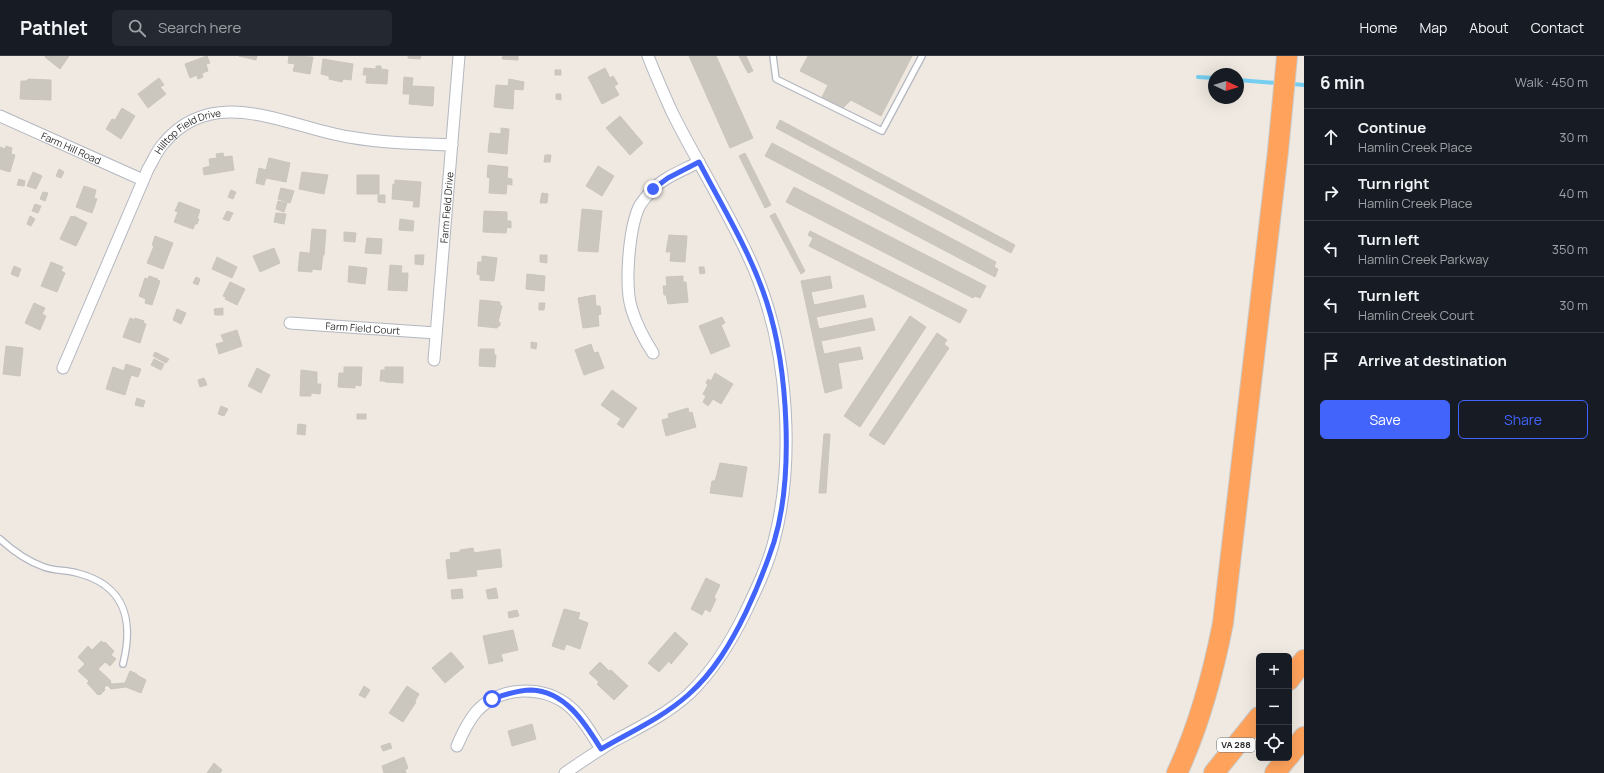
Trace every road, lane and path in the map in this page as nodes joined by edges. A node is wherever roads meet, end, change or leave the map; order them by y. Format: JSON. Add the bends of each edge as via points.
{"nodes":[{"id":1,"x":459,"y":56,"type":"edge"},
{"id":2,"x":648,"y":56,"type":"edge"},
{"id":3,"x":773,"y":56,"type":"edge"},
{"id":4,"x":922,"y":56,"type":"edge"},
{"id":5,"x":1287,"y":56,"type":"edge"},
{"id":6,"x":1297,"y":56,"type":"edge"},
{"id":7,"x":1285,"y":83,"type":"junction"},
{"id":8,"x":0,"y":116,"type":"edge"},
{"id":9,"x":452,"y":145,"type":"junction"},
{"id":10,"x":699,"y":162,"type":"junction"},
{"id":11,"x":143,"y":180,"type":"junction"},
{"id":12,"x":290,"y":323,"type":"dead end"},
{"id":13,"x":436,"y":333,"type":"junction"},
{"id":14,"x":653,"y":353,"type":"dead end"},
{"id":15,"x":434,"y":360,"type":"dead end"},
{"id":16,"x":63,"y":368,"type":"dead end"},
{"id":17,"x":0,"y":539,"type":"edge"},
{"id":18,"x":1304,"y":660,"type":"edge"},
{"id":19,"x":123,"y":664,"type":"dead end"},
{"id":20,"x":1292,"y":676,"type":"edge"},
{"id":21,"x":1256,"y":721,"type":"edge"},
{"id":22,"x":1304,"y":737,"type":"edge"},
{"id":23,"x":457,"y":746,"type":"dead end"},
{"id":24,"x":601,"y":749,"type":"junction"},
{"id":25,"x":1292,"y":752,"type":"edge"},
{"id":26,"x":1285,"y":761,"type":"edge"},
{"id":27,"x":565,"y":773,"type":"edge"},
{"id":28,"x":1177,"y":773,"type":"edge"},
{"id":29,"x":1214,"y":773,"type":"edge"},
{"id":30,"x":1275,"y":773,"type":"edge"}],
"edges":[{"from":1,"to":9,"type":"street","name":"Farm Field Drive"},
{"from":2,"to":10,"type":"street","via":[[672,111]]},
{"from":3,"to":4,"type":"lane","via":[[776,79],[882,131]]},
{"from":5,"to":7,"type":"highway"},
{"from":6,"to":7,"type":"highway"},
{"from":7,"to":28,"type":"highway","via":[[1223,623],[1206,694]]},
{"from":8,"to":11,"type":"street","name":"Farm Hill Road"},
{"from":9,"to":11,"type":"street","name":"Hilltop Field Drive","via":[[349,138],[252,113],[215,112],[191,121],[163,143]]},
{"from":9,"to":13,"type":"street","name":"Farm Field Drive"},
{"from":10,"to":14,"type":"street","via":[[653,189],[640,206],[633,225],[629,284],[631,308],[640,332]]},
{"from":10,"to":24,"type":"street","via":[[748,254],[778,345],[785,414],[786,456],[783,495],[774,541],[758,585],[726,650],[688,695],[665,713]]},
{"from":11,"to":16,"type":"street","name":"Hilltop Field Drive"},
{"from":12,"to":13,"type":"street","name":"Farm Field Court"},
{"from":13,"to":15,"type":"street","name":"Farm Field Drive"},
{"from":17,"to":19,"type":"lane","via":[[25,559],[44,567],[92,577],[107,586],[122,604],[126,620],[128,637]]},
{"from":18,"to":20,"type":"highway"},
{"from":21,"to":29,"type":"highway","number":"VA 288"},
{"from":22,"to":25,"type":"highway"},
{"from":23,"to":24,"type":"street","via":[[477,711],[492,699],[531,690],[551,695],[570,707]]},
{"from":24,"to":27,"type":"street"},
{"from":26,"to":30,"type":"highway"}]}
